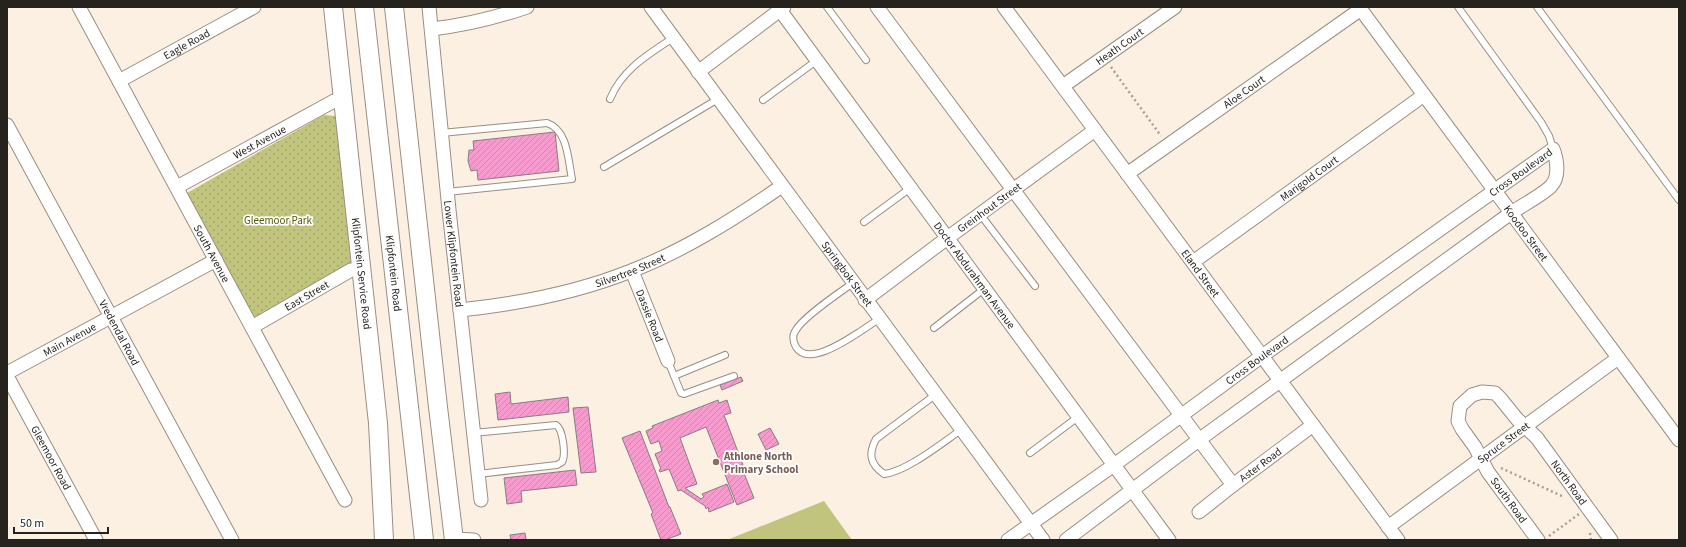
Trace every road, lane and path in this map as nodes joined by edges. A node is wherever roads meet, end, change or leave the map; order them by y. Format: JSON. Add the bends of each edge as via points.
{"nodes":[{"id":1,"x":79,"y":7,"type":"edge"},
{"id":2,"x":254,"y":7,"type":"edge"},
{"id":3,"x":333,"y":7,"type":"edge"},
{"id":4,"x":364,"y":7,"type":"edge"},
{"id":5,"x":394,"y":7,"type":"edge"},
{"id":6,"x":429,"y":7,"type":"edge"},
{"id":7,"x":527,"y":7,"type":"edge"},
{"id":8,"x":651,"y":7,"type":"edge"},
{"id":9,"x":827,"y":7,"type":"edge"},
{"id":10,"x":877,"y":7,"type":"edge"},
{"id":11,"x":1004,"y":7,"type":"edge"},
{"id":12,"x":1175,"y":7,"type":"edge"},
{"id":13,"x":1458,"y":7,"type":"edge"},
{"id":14,"x":1537,"y":7,"type":"edge"},
{"id":15,"x":1360,"y":8,"type":"edge"},
{"id":16,"x":782,"y":9,"type":"edge"},
{"id":17,"x":432,"y":29,"type":"junction"},
{"id":18,"x":673,"y":38,"type":"junction"},
{"id":19,"x":1104,"y":57,"type":"junction"},
{"id":20,"x":866,"y":60,"type":"dead end"},
{"id":21,"x":816,"y":61,"type":"junction"},
{"id":22,"x":698,"y":72,"type":"junction"},
{"id":23,"x":119,"y":81,"type":"junction"},
{"id":24,"x":1063,"y":86,"type":"junction"},
{"id":25,"x":1424,"y":95,"type":"junction"},
{"id":26,"x":610,"y":99,"type":"dead end"},
{"id":27,"x":718,"y":99,"type":"junction"},
{"id":28,"x":344,"y":100,"type":"junction"},
{"id":29,"x":763,"y":100,"type":"dead end"},
{"id":30,"x":7,"y":125,"type":"edge"},
{"id":31,"x":1095,"y":130,"type":"junction"},
{"id":32,"x":442,"y":133,"type":"junction"},
{"id":33,"x":1167,"y":146,"type":"junction"},
{"id":34,"x":1553,"y":149,"type":"junction"},
{"id":35,"x":604,"y":167,"type":"dead end"},
{"id":36,"x":1127,"y":174,"type":"junction"},
{"id":37,"x":782,"y":186,"type":"junction"},
{"id":38,"x":177,"y":187,"type":"junction"},
{"id":39,"x":909,"y":188,"type":"junction"},
{"id":40,"x":1014,"y":189,"type":"junction"},
{"id":41,"x":1495,"y":191,"type":"junction"},
{"id":42,"x":447,"y":192,"type":"junction"},
{"id":43,"x":1679,"y":200,"type":"edge"},
{"id":44,"x":1512,"y":213,"type":"junction"},
{"id":45,"x":980,"y":214,"type":"junction"},
{"id":46,"x":864,"y":222,"type":"dead end"},
{"id":47,"x":946,"y":239,"type":"junction"},
{"id":48,"x":216,"y":260,"type":"junction"},
{"id":49,"x":1192,"y":262,"type":"junction"},
{"id":50,"x":362,"y":269,"type":"junction"},
{"id":51,"x":632,"y":271,"type":"junction"},
{"id":52,"x":853,"y":283,"type":"junction"},
{"id":53,"x":1035,"y":286,"type":"dead end"},
{"id":54,"x":984,"y":289,"type":"junction"},
{"id":55,"x":865,"y":300,"type":"junction"},
{"id":56,"x":460,"y":310,"type":"junction"},
{"id":57,"x":112,"y":316,"type":"junction"},
{"id":58,"x":879,"y":320,"type":"junction"},
{"id":59,"x":252,"y":326,"type":"junction"},
{"id":60,"x":934,"y":328,"type":"dead end"},
{"id":61,"x":725,"y":355,"type":"dead end"},
{"id":62,"x":1262,"y":356,"type":"junction"},
{"id":63,"x":1618,"y":358,"type":"junction"},
{"id":64,"x":668,"y":361,"type":"joint"},
{"id":65,"x":7,"y":373,"type":"edge"},
{"id":66,"x":7,"y":376,"type":"edge"},
{"id":67,"x":674,"y":376,"type":"junction"},
{"id":68,"x":734,"y":376,"type":"dead end"},
{"id":69,"x":1281,"y":382,"type":"junction"},
{"id":70,"x":935,"y":395,"type":"junction"},
{"id":71,"x":1182,"y":415,"type":"junction"},
{"id":72,"x":1078,"y":417,"type":"junction"},
{"id":73,"x":1312,"y":425,"type":"junction"},
{"id":74,"x":1525,"y":427,"type":"junction"},
{"id":75,"x":961,"y":430,"type":"junction"},
{"id":76,"x":473,"y":433,"type":"junction"},
{"id":77,"x":1200,"y":439,"type":"junction"},
{"id":78,"x":1679,"y":440,"type":"edge"},
{"id":79,"x":1030,"y":453,"type":"dead end"},
{"id":80,"x":1481,"y":459,"type":"junction"},
{"id":81,"x":1114,"y":466,"type":"junction"},
{"id":82,"x":478,"y":474,"type":"junction"},
{"id":83,"x":1233,"y":485,"type":"junction"},
{"id":84,"x":1132,"y":490,"type":"junction"},
{"id":85,"x":1566,"y":498,"type":"dead end"},
{"id":86,"x":345,"y":500,"type":"dead end"},
{"id":87,"x":481,"y":500,"type":"dead end"},
{"id":88,"x":1587,"y":508,"type":"junction"},
{"id":89,"x":1199,"y":512,"type":"dead end"},
{"id":90,"x":1031,"y":525,"type":"junction"},
{"id":91,"x":1388,"y":527,"type":"junction"},
{"id":92,"x":96,"y":540,"type":"edge"},
{"id":93,"x":232,"y":540,"type":"edge"},
{"id":94,"x":384,"y":540,"type":"edge"},
{"id":95,"x":424,"y":540,"type":"edge"},
{"id":96,"x":449,"y":540,"type":"edge"},
{"id":97,"x":474,"y":540,"type":"edge"},
{"id":98,"x":1008,"y":540,"type":"edge"},
{"id":99,"x":1042,"y":540,"type":"edge"},
{"id":100,"x":1066,"y":540,"type":"edge"},
{"id":101,"x":1169,"y":540,"type":"edge"},
{"id":102,"x":1398,"y":540,"type":"edge"},
{"id":103,"x":1538,"y":540,"type":"edge"},
{"id":104,"x":1544,"y":540,"type":"edge"},
{"id":105,"x":1591,"y":540,"type":"edge"},
{"id":106,"x":1611,"y":540,"type":"edge"}],
"edges":[{"from":1,"to":23,"type":"street","name":"South Avenue"},
{"from":2,"to":23,"type":"street","name":"Eagle Road"},
{"from":3,"to":28,"type":"main road","name":"Klipfontein Service Road"},
{"from":4,"to":95,"type":"main road","name":"Klipfontein Road"},
{"from":5,"to":96,"type":"main road","via":[[438,407]]},
{"from":6,"to":17,"type":"street","name":"Lower Klipfontein Road"},
{"from":7,"to":17,"type":"street","via":[[469,24]]},
{"from":8,"to":18,"type":"street","name":"Springbok Street"},
{"from":9,"to":20,"type":"lane"},
{"from":10,"to":40,"type":"street"},
{"from":11,"to":24,"type":"street","name":"Eland Street"},
{"from":12,"to":19,"type":"street","name":"Heath Court"},
{"from":13,"to":34,"type":"lane","via":[[1541,122]]},
{"from":14,"to":43,"type":"lane"},
{"from":15,"to":25,"type":"street","name":"Koodoo Street"},
{"from":15,"to":33,"type":"street","name":"Aloe Court"},
{"from":16,"to":21,"type":"street","name":"Doctor Abdurahman Avenue"},
{"from":16,"to":22,"type":"street"},
{"from":17,"to":32,"type":"street","name":"Lower Klipfontein Road"},
{"from":18,"to":22,"type":"street","name":"Springbok Street"},
{"from":18,"to":26,"type":"lane","via":[[624,75]]},
{"from":19,"to":24,"type":"street","name":"Heath Court"},
{"from":19,"to":33,"type":"path"},
{"from":21,"to":29,"type":"lane"},
{"from":21,"to":39,"type":"street","name":"Doctor Abdurahman Avenue"},
{"from":22,"to":27,"type":"street","name":"Springbok Street"},
{"from":23,"to":38,"type":"street","name":"South Avenue"},
{"from":24,"to":31,"type":"street","name":"Eland Street"},
{"from":25,"to":41,"type":"street","name":"Koodoo Street"},
{"from":25,"to":49,"type":"street","name":"Marigold Court"},
{"from":27,"to":35,"type":"lane"},
{"from":27,"to":37,"type":"street","name":"Springbok Street"},
{"from":28,"to":38,"type":"street","name":"West Avenue","via":[[334,101]]},
{"from":28,"to":50,"type":"main road","name":"Klipfontein Service Road"},
{"from":30,"to":57,"type":"street","name":"Vredendal Road"},
{"from":31,"to":36,"type":"street","name":"Eland Street"},
{"from":31,"to":40,"type":"street","name":"Greinhout Street"},
{"from":32,"to":42,"type":"street","name":"Lower Klipfontein Road"},
{"from":32,"to":42,"type":"lane","via":[[547,123],[553,125],[563,139],[572,179]]},
{"from":33,"to":36,"type":"street","name":"Aloe Court"},
{"from":34,"to":41,"type":"street","name":"Cross Boulevard"},
{"from":34,"to":44,"type":"street","name":"Cross Boulevard","via":[[1557,164],[1552,186]]},
{"from":36,"to":49,"type":"street","name":"Eland Street"},
{"from":37,"to":51,"type":"street","name":"Silvertree Street","via":[[701,238]]},
{"from":37,"to":52,"type":"street","name":"Springbok Street"},
{"from":38,"to":48,"type":"street","name":"South Avenue"},
{"from":39,"to":46,"type":"lane"},
{"from":39,"to":47,"type":"street","name":"Doctor Abdurahman Avenue"},
{"from":40,"to":45,"type":"street","name":"Greinhout Street"},
{"from":40,"to":71,"type":"street"},
{"from":41,"to":44,"type":"street","name":"Koodoo Street"},
{"from":41,"to":62,"type":"street","name":"Cross Boulevard"},
{"from":42,"to":56,"type":"street","name":"Lower Klipfontein Road"},
{"from":44,"to":63,"type":"street","name":"Koodoo Street"},
{"from":44,"to":69,"type":"street","name":"Cross Boulevard"},
{"from":45,"to":47,"type":"street","name":"Greinhout Street"},
{"from":45,"to":53,"type":"lane"},
{"from":47,"to":54,"type":"street","name":"Doctor Abdurahman Avenue"},
{"from":47,"to":55,"type":"street","name":"Greinhout Street"},
{"from":48,"to":57,"type":"street","name":"Main Avenue"},
{"from":48,"to":59,"type":"street","name":"South Avenue"},
{"from":49,"to":62,"type":"street","name":"Eland Street"},
{"from":50,"to":59,"type":"street","name":"East Street","via":[[351,270]]},
{"from":50,"to":94,"type":"main road","name":"Klipfontein Service Road","via":[[380,438]]},
{"from":51,"to":56,"type":"street","name":"Silvertree Street","via":[[541,298]]},
{"from":51,"to":64,"type":"street","name":"Dassie Road"},
{"from":52,"to":55,"type":"street","name":"Springbok Street"},
{"from":52,"to":58,"type":"lane","via":[[795,330],[793,337],[797,349],[803,354],[810,355],[822,352]]},
{"from":54,"to":60,"type":"lane"},
{"from":54,"to":72,"type":"street","name":"Doctor Abdurahman Avenue"},
{"from":55,"to":58,"type":"street","name":"Springbok Street"},
{"from":56,"to":76,"type":"street","name":"Lower Klipfontein Road"},
{"from":57,"to":65,"type":"street","name":"Main Avenue"},
{"from":57,"to":93,"type":"street","name":"Vredendal Road"},
{"from":58,"to":70,"type":"street","name":"Springbok Street"},
{"from":59,"to":86,"type":"street","name":"South Avenue"},
{"from":61,"to":67,"type":"lane"},
{"from":62,"to":69,"type":"street","name":"Eland Street"},
{"from":62,"to":71,"type":"street","name":"Cross Boulevard"},
{"from":63,"to":74,"type":"street","name":"Spruce Street"},
{"from":63,"to":78,"type":"street","name":"Koodoo Street"},
{"from":64,"to":67,"type":"lane"},
{"from":66,"to":92,"type":"street","name":"Gleemoor Road"},
{"from":67,"to":68,"type":"lane","via":[[681,393],[684,394]]},
{"from":69,"to":73,"type":"street","name":"Eland Street"},
{"from":69,"to":77,"type":"street","name":"Cross Boulevard"},
{"from":70,"to":75,"type":"street","name":"Springbok Street"},
{"from":70,"to":75,"type":"lane","via":[[876,440],[870,456],[874,465],[884,474],[891,473]]},
{"from":71,"to":77,"type":"street","name":"Aster Road"},
{"from":71,"to":81,"type":"street","name":"Cross Boulevard"},
{"from":72,"to":79,"type":"lane"},
{"from":72,"to":81,"type":"street","name":"Doctor Abdurahman Avenue"},
{"from":73,"to":83,"type":"street","name":"Aster Road"},
{"from":73,"to":91,"type":"street","name":"Eland Street"},
{"from":74,"to":80,"type":"street","name":"Spruce Street"},
{"from":74,"to":80,"type":"street","name":"North Road","via":[[1495,393],[1482,392],[1465,400],[1460,406],[1458,421]]},
{"from":74,"to":88,"type":"street","name":"North Road","via":[[1536,438]]},
{"from":75,"to":90,"type":"street","name":"Springbok Street"},
{"from":76,"to":82,"type":"street","name":"Lower Klipfontein Road"},
{"from":76,"to":82,"type":"lane","via":[[556,425],[560,428],[563,450],[564,459],[557,465]]},
{"from":77,"to":83,"type":"street","name":"Aster Road"},
{"from":77,"to":84,"type":"street","name":"Cross Boulevard"},
{"from":80,"to":85,"type":"path"},
{"from":80,"to":91,"type":"street","name":"Spruce Street"},
{"from":80,"to":103,"type":"street","name":"South Road"},
{"from":81,"to":84,"type":"street","name":"Doctor Abdurahman Avenue"},
{"from":81,"to":90,"type":"street","name":"Cross Boulevard"},
{"from":82,"to":87,"type":"street","name":"Lower Klipfontein Road"},
{"from":83,"to":89,"type":"street"},
{"from":84,"to":100,"type":"street","name":"Cross Boulevard"},
{"from":84,"to":101,"type":"street","name":"Doctor Abdurahman Avenue"},
{"from":88,"to":104,"type":"path"},
{"from":88,"to":105,"type":"path"},
{"from":88,"to":106,"type":"street","name":"North Road"},
{"from":90,"to":98,"type":"street","name":"Cross Boulevard"},
{"from":90,"to":99,"type":"street","name":"Springbok Street"},
{"from":91,"to":102,"type":"street","name":"Eland Street"},
{"from":96,"to":97,"type":"street"}]}
